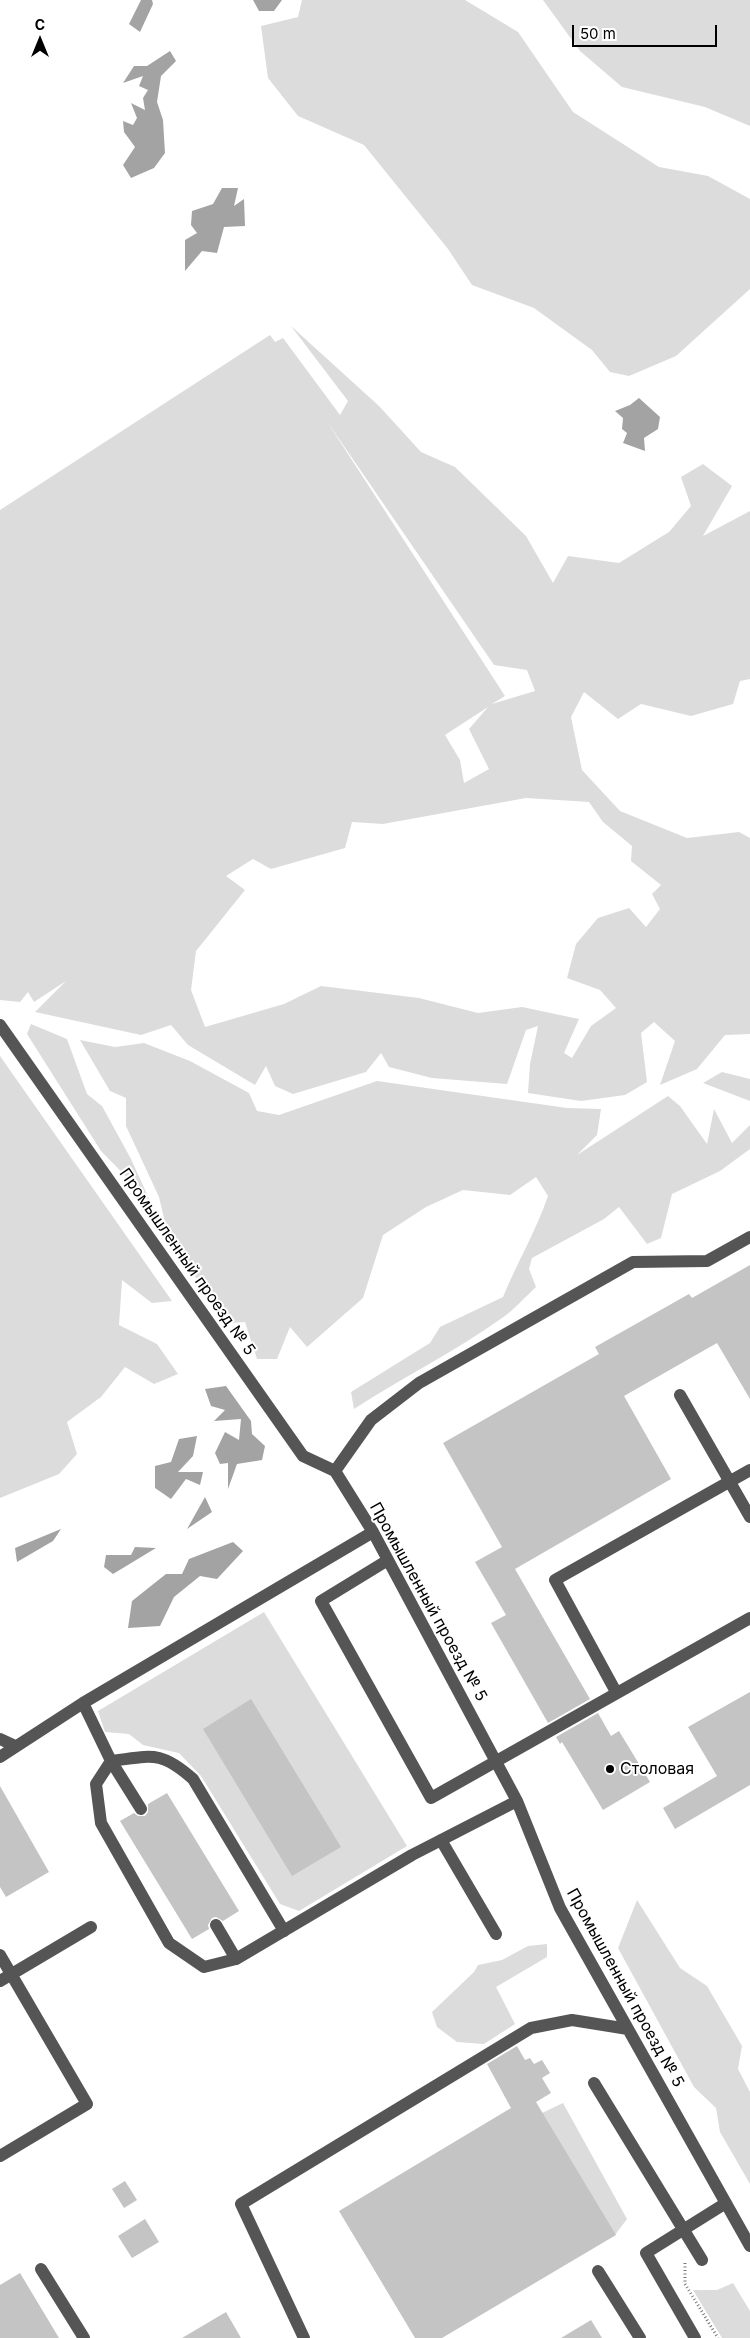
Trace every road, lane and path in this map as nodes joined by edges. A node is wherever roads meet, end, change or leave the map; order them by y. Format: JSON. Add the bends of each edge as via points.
{"nodes":[{"id":1,"x":0,"y":1025,"type":"edge"},
{"id":2,"x":750,"y":1238,"type":"edge"},
{"id":3,"x":680,"y":1394,"type":"dead end"},
{"id":4,"x":750,"y":1470,"type":"edge"},
{"id":5,"x":335,"y":1471,"type":"junction"},
{"id":6,"x":730,"y":1481,"type":"junction"},
{"id":7,"x":750,"y":1517,"type":"edge"},
{"id":8,"x":373,"y":1532,"type":"junction"},
{"id":9,"x":388,"y":1560,"type":"junction"},
{"id":10,"x":750,"y":1618,"type":"edge"},
{"id":11,"x":616,"y":1692,"type":"junction"},
{"id":12,"x":83,"y":1703,"type":"junction"},
{"id":13,"x":0,"y":1739,"type":"edge"},
{"id":14,"x":15,"y":1746,"type":"junction"},
{"id":15,"x":0,"y":1757,"type":"edge"},
{"id":16,"x":111,"y":1761,"type":"junction"},
{"id":17,"x":496,"y":1761,"type":"junction"},
{"id":18,"x":517,"y":1801,"type":"junction"},
{"id":19,"x":141,"y":1809,"type":"dead end"},
{"id":20,"x":441,"y":1840,"type":"junction"},
{"id":21,"x":216,"y":1925,"type":"dead end"},
{"id":22,"x":92,"y":1927,"type":"dead end"},
{"id":23,"x":284,"y":1931,"type":"junction"},
{"id":24,"x":496,"y":1934,"type":"dead end"},
{"id":25,"x":0,"y":1956,"type":"edge"},
{"id":26,"x":236,"y":1959,"type":"junction"},
{"id":27,"x":6,"y":1978,"type":"edge"},
{"id":28,"x":628,"y":2029,"type":"junction"},
{"id":29,"x":594,"y":2083,"type":"dead end"},
{"id":30,"x":0,"y":2156,"type":"edge"},
{"id":31,"x":726,"y":2203,"type":"junction"},
{"id":32,"x":744,"y":2223,"type":"edge"},
{"id":33,"x":684,"y":2230,"type":"junction"},
{"id":34,"x":750,"y":2246,"type":"edge"},
{"id":35,"x":685,"y":2257,"type":"dead end"},
{"id":36,"x":702,"y":2260,"type":"dead end"},
{"id":37,"x":40,"y":2270,"type":"dead end"},
{"id":38,"x":598,"y":2271,"type":"dead end"},
{"id":39,"x":84,"y":2338,"type":"edge"},
{"id":40,"x":304,"y":2338,"type":"edge"},
{"id":41,"x":640,"y":2338,"type":"edge"},
{"id":42,"x":695,"y":2338,"type":"edge"},
{"id":43,"x":718,"y":2338,"type":"edge"}],
"edges":[{"from":1,"to":5,"type":"street","name":"Промышленный проезд № 5","via":[[304,1456]]},
{"from":2,"to":5,"type":"street","via":[[707,1261],[633,1262],[419,1383],[371,1420]]},
{"from":3,"to":6,"type":"street"},
{"from":4,"to":6,"type":"street"},
{"from":5,"to":8,"type":"street","name":"Промышленный проезд № 5"},
{"from":6,"to":7,"type":"street"},
{"from":6,"to":11,"type":"street","via":[[555,1580]]},
{"from":8,"to":9,"type":"street","name":"Промышленный проезд № 5"},
{"from":8,"to":12,"type":"street"},
{"from":9,"to":17,"type":"street","name":"Промышленный проезд № 5"},
{"from":9,"to":17,"type":"street","via":[[321,1601],[431,1798]]},
{"from":10,"to":11,"type":"street"},
{"from":11,"to":17,"type":"street"},
{"from":12,"to":14,"type":"street"},
{"from":12,"to":16,"type":"street"},
{"from":13,"to":14,"type":"street"},
{"from":14,"to":15,"type":"street"},
{"from":16,"to":19,"type":"street"},
{"from":16,"to":23,"type":"street","via":[[153,1756],[174,1762],[193,1779]]},
{"from":16,"to":26,"type":"street","via":[[96,1784],[100,1823],[169,1943],[204,1967]]},
{"from":17,"to":18,"type":"street","name":"Промышленный проезд № 5"},
{"from":18,"to":20,"type":"street"},
{"from":18,"to":28,"type":"street","name":"Промышленный проезд № 5","via":[[560,1908]]},
{"from":20,"to":23,"type":"street"},
{"from":20,"to":24,"type":"street"},
{"from":21,"to":26,"type":"street"},
{"from":22,"to":27,"type":"street"},
{"from":23,"to":26,"type":"street"},
{"from":25,"to":27,"type":"street"},
{"from":27,"to":30,"type":"street","via":[[88,2104]]},
{"from":28,"to":31,"type":"street","name":"Промышленный проезд № 5"},
{"from":28,"to":40,"type":"street","via":[[572,2020],[531,2028],[241,2204]]},
{"from":29,"to":33,"type":"street"},
{"from":31,"to":32,"type":"street","name":"Промышленный проезд № 5"},
{"from":31,"to":33,"type":"street"},
{"from":32,"to":34,"type":"street","name":"Промышленный проезд № 5"},
{"from":33,"to":36,"type":"street"},
{"from":33,"to":42,"type":"street","via":[[646,2253]]},
{"from":35,"to":43,"type":"path","via":[[686,2284]]},
{"from":37,"to":39,"type":"street"},
{"from":38,"to":41,"type":"street"}]}
